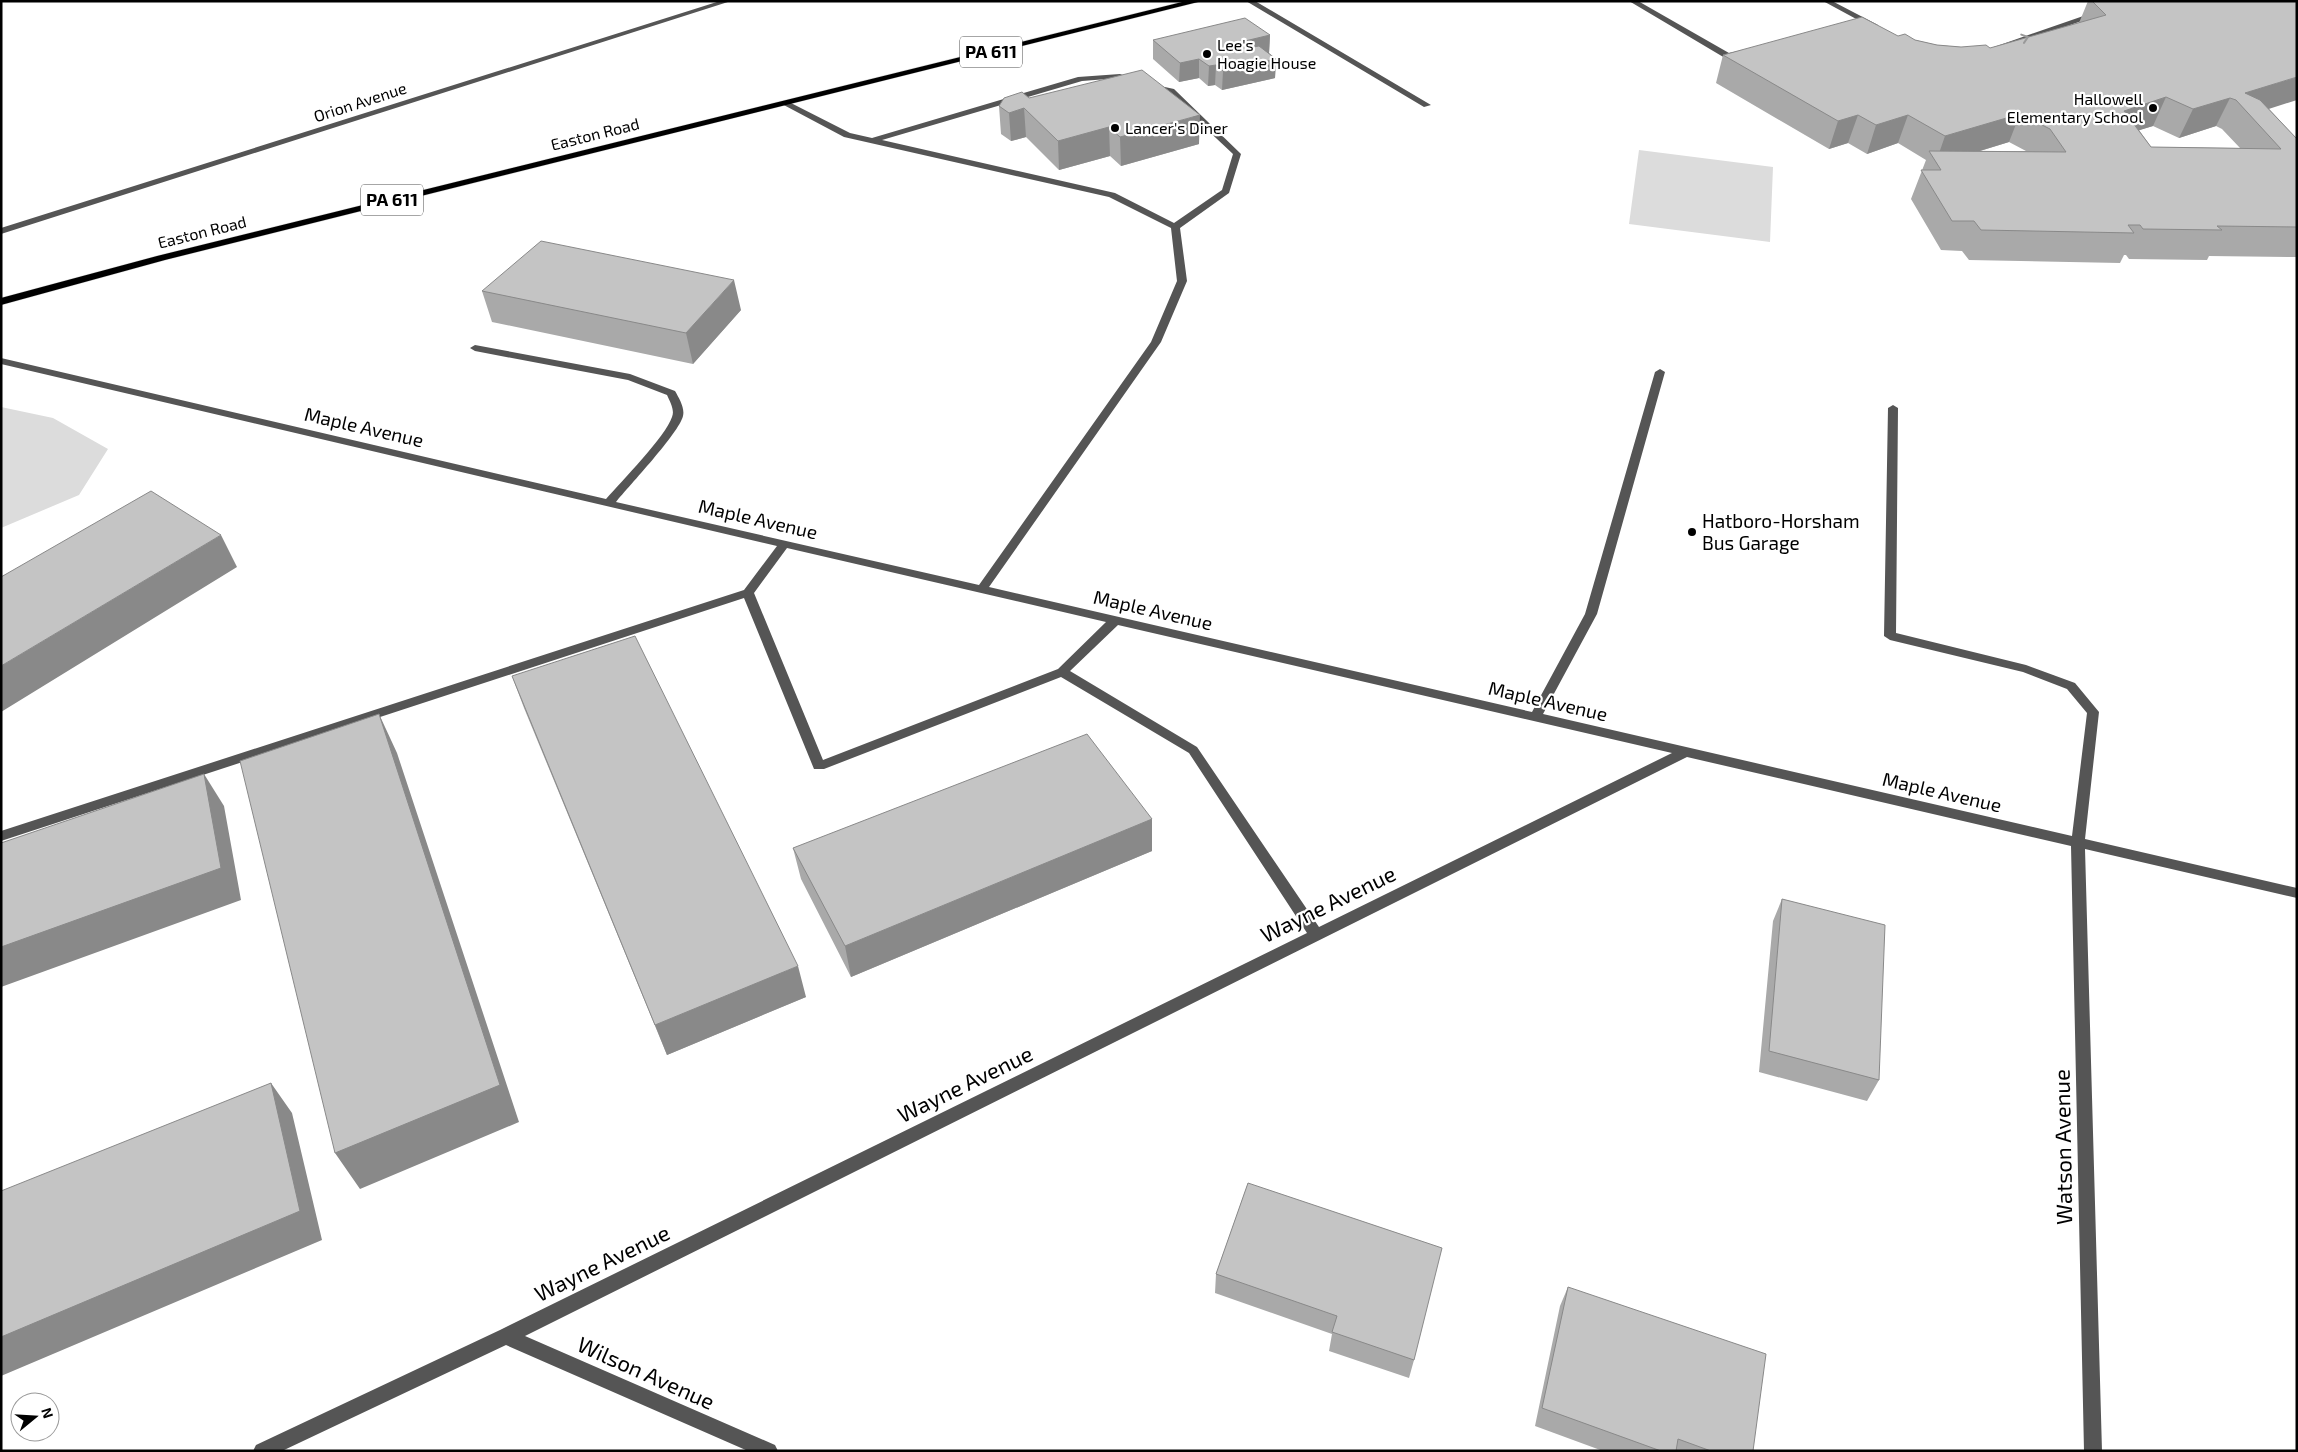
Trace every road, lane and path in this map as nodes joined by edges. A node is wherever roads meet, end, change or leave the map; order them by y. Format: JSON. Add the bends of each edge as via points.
{"nodes":[{"id":1,"x":728,"y":1,"type":"edge"},
{"id":2,"x":1198,"y":1,"type":"edge"},
{"id":3,"x":1249,"y":1,"type":"edge"},
{"id":4,"x":1632,"y":1,"type":"edge"},
{"id":5,"x":1826,"y":1,"type":"edge"},
{"id":6,"x":2101,"y":13,"type":"edge"},
{"id":7,"x":1863,"y":20,"type":"junction"},
{"id":8,"x":1854,"y":22,"type":"edge"},
{"id":9,"x":1881,"y":28,"type":"edge"},
{"id":10,"x":1990,"y":49,"type":"edge"},
{"id":11,"x":1748,"y":50,"type":"edge"},
{"id":12,"x":784,"y":103,"type":"junction"},
{"id":13,"x":1427,"y":105,"type":"dead end"},
{"id":14,"x":872,"y":140,"type":"junction"},
{"id":15,"x":1175,"y":227,"type":"junction"},
{"id":16,"x":1,"y":231,"type":"edge"},
{"id":17,"x":1,"y":302,"type":"edge"},
{"id":18,"x":475,"y":348,"type":"dead end"},
{"id":19,"x":1,"y":361,"type":"edge"},
{"id":20,"x":1660,"y":372,"type":"dead end"},
{"id":21,"x":1893,"y":408,"type":"dead end"},
{"id":22,"x":610,"y":503,"type":"junction"},
{"id":23,"x":784,"y":544,"type":"junction"},
{"id":24,"x":982,"y":589,"type":"junction"},
{"id":25,"x":748,"y":592,"type":"junction"},
{"id":26,"x":1116,"y":620,"type":"junction"},
{"id":27,"x":1062,"y":672,"type":"junction"},
{"id":28,"x":1535,"y":717,"type":"junction"},
{"id":29,"x":1686,"y":752,"type":"junction"},
{"id":30,"x":1,"y":836,"type":"edge"},
{"id":31,"x":2078,"y":842,"type":"junction"},
{"id":32,"x":2297,"y":893,"type":"edge"},
{"id":33,"x":1316,"y":935,"type":"junction"},
{"id":34,"x":506,"y":1336,"type":"junction"},
{"id":35,"x":262,"y":1451,"type":"edge"},
{"id":36,"x":769,"y":1451,"type":"edge"},
{"id":37,"x":2093,"y":1451,"type":"edge"}],
"edges":[{"from":1,"to":16,"type":"street","name":"Orion Avenue"},
{"from":2,"to":12,"type":"highway","name":"Easton Road","number":"PA 611"},
{"from":3,"to":13,"type":"street"},
{"from":4,"to":11,"type":"street","via":[[1728,56]]},
{"from":5,"to":7,"type":"street"},
{"from":10,"to":6,"type":"street","one_way":true},
{"from":7,"to":8,"type":"street"},
{"from":7,"to":9,"type":"street"},
{"from":12,"to":14,"type":"street","via":[[847,135]]},
{"from":12,"to":17,"type":"highway","name":"Easton Road","number":"PA 611","via":[[161,258]]},
{"from":14,"to":15,"type":"street","via":[[1112,195]]},
{"from":14,"to":15,"type":"street","via":[[1081,79],[1120,76],[1171,91],[1238,154],[1226,191]]},
{"from":15,"to":24,"type":"street","via":[[1182,281],[1156,342]]},
{"from":18,"to":22,"type":"street","via":[[630,378],[670,393],[677,404],[678,416],[670,432]]},
{"from":19,"to":22,"type":"street","name":"Maple Avenue"},
{"from":20,"to":28,"type":"street","via":[[1591,614]]},
{"from":21,"to":31,"type":"street","name":"Watson Avenue","via":[[1890,636],[2026,668],[2071,686],[2093,712]]},
{"from":22,"to":23,"type":"street","name":"Maple Avenue"},
{"from":23,"to":24,"type":"street","name":"Maple Avenue"},
{"from":23,"to":25,"type":"street"},
{"from":24,"to":26,"type":"street","name":"Maple Avenue"},
{"from":25,"to":27,"type":"street","via":[[819,766]]},
{"from":25,"to":30,"type":"street"},
{"from":26,"to":27,"type":"street"},
{"from":26,"to":28,"type":"street","name":"Maple Avenue"},
{"from":27,"to":33,"type":"street","via":[[1193,750]]},
{"from":28,"to":29,"type":"street","name":"Maple Avenue"},
{"from":29,"to":31,"type":"street","name":"Maple Avenue"},
{"from":29,"to":33,"type":"street","name":"Wayne Avenue"},
{"from":31,"to":32,"type":"street","name":"Maple Avenue"},
{"from":31,"to":37,"type":"street","name":"Watson Avenue"},
{"from":33,"to":34,"type":"street","name":"Wayne Avenue"},
{"from":34,"to":35,"type":"street","name":"Wayne Avenue"},
{"from":34,"to":36,"type":"street","name":"Wilson Avenue"}]}
